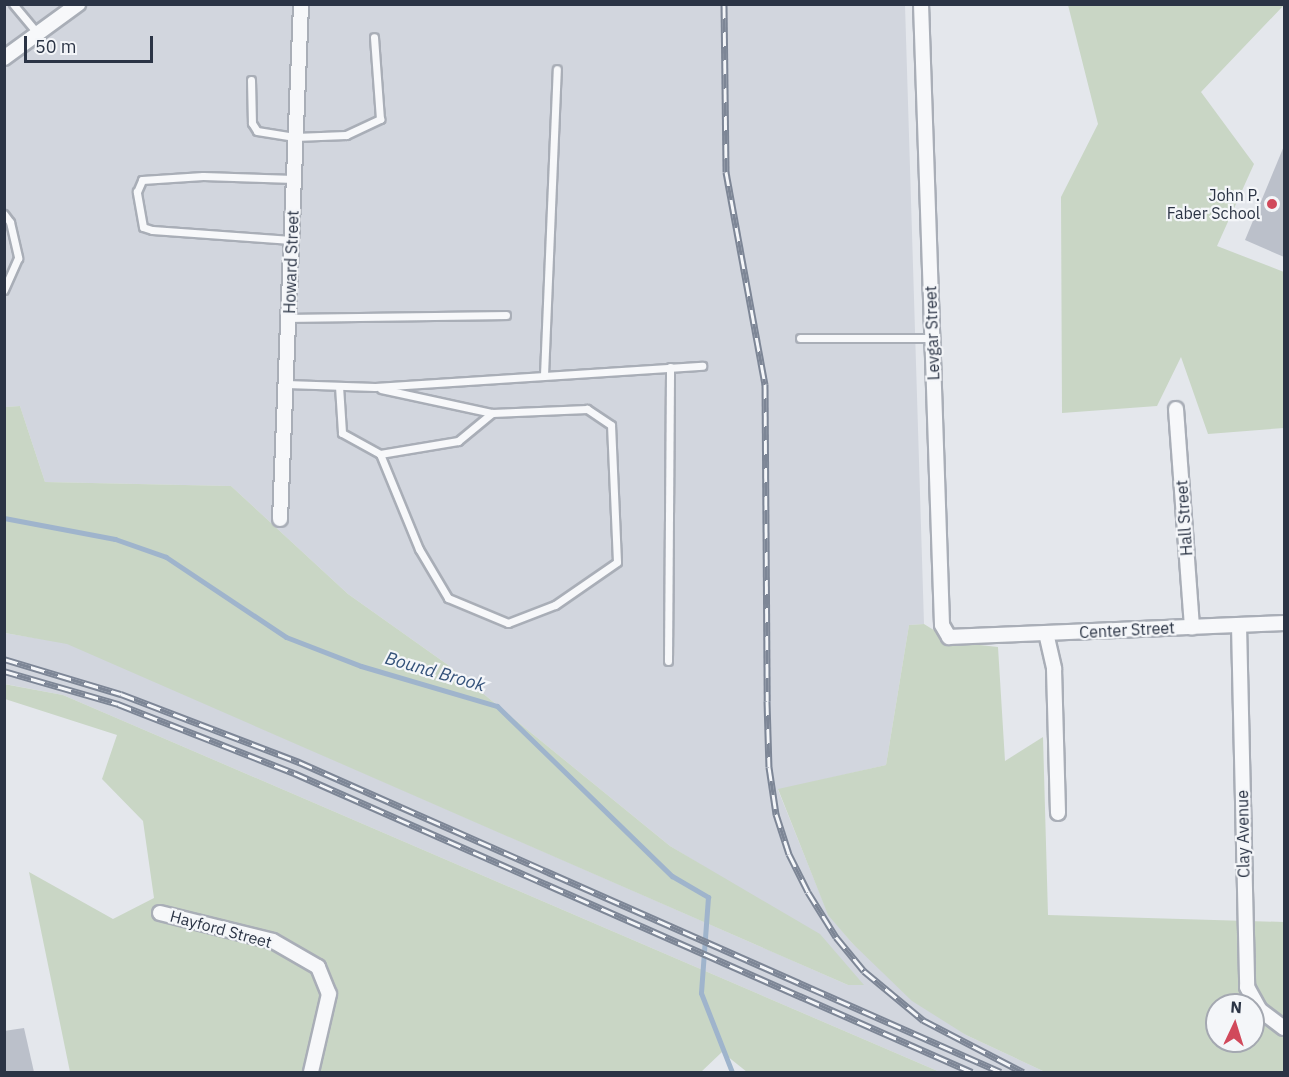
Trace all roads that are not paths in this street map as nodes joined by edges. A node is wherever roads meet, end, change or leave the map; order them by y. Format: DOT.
graph roads {
  1 [pos="13,4"];
  2 [pos="78,4"];
  3 [pos="301,4"];
  4 [pos="921,4"];
  5 [pos="38,33"];
  6 [pos="374,37"];
  7 [pos="4,58"];
  8 [pos="557,69"];
  9 [pos="251,80"];
  10 [pos="296,137"];
  11 [pos="294,179"];
  12 [pos="4,213"];
  13 [pos="291,240"];
  14 [pos="4,290"];
  15 [pos="506,315"];
  16 [pos="288,318"];
  17 [pos="800,338"];
  18 [pos="932,338"];
  19 [pos="702,366"];
  20 [pos="670,367"];
  21 [pos="544,375"];
  22 [pos="286,384"];
  23 [pos="339,386"];
  24 [pos="375,387"];
  25 [pos="1176,409"];
  26 [pos="492,413"];
  27 [pos="380,454"];
  28 [pos="280,519"];
  29 [pos="1284,623"];
  30 [pos="1239,625"];
  31 [pos="1192,627"];
  32 [pos="1046,633"];
  33 [pos="970,637"];
  34 [pos="668,662"];
  35 [pos="1058,813"];
  36 [pos="160,913"];
  37 [pos="1284,1028"];
  38 [pos="311,1072"];
  1 -- 5 [label="lane"];
  2 -- 5 [label="street"];
  3 -- 10 [label="street, Howard Street"];
  4 -- 18 [label="street, Levgar Street"];
  5 -- 7 [label="street"];
  6 -- 10 [label="lane"];
  8 -- 21 [label="lane"];
  9 -- 10 [label="lane"];
  10 -- 11 [label="street, Howard Street"];
  11 -- 13 [label="street, Howard Street"];
  11 -- 13 [label="lane"];
  12 -- 14 [label="lane"];
  13 -- 16 [label="street, Howard Street"];
  15 -- 16 [label="lane"];
  16 -- 22 [label="street, Howard Street"];
  17 -- 18 [label="lane"];
  18 -- 33 [label="street, Levgar Street"];
  19 -- 20 [label="lane"];
  20 -- 21 [label="lane"];
  20 -- 34 [label="lane"];
  21 -- 24 [label="lane"];
  22 -- 23 [label="lane"];
  22 -- 28 [label="street, Howard Street"];
  23 -- 24 [label="lane"];
  23 -- 27 [label="lane"];
  24 -- 26 [label="lane"];
  25 -- 31 [label="street, Hall Street"];
  26 -- 27 [label="lane"];
  26 -- 27 [label="lane"];
  29 -- 30 [label="street, Center Street"];
  30 -- 31 [label="street, Center Street"];
  30 -- 37 [label="street, Clay Avenue"];
  31 -- 32 [label="street, Center Street"];
  32 -- 33 [label="street, Center Street"];
  32 -- 35 [label="street"];
  36 -- 38 [label="street, Hayford Street"];
}
